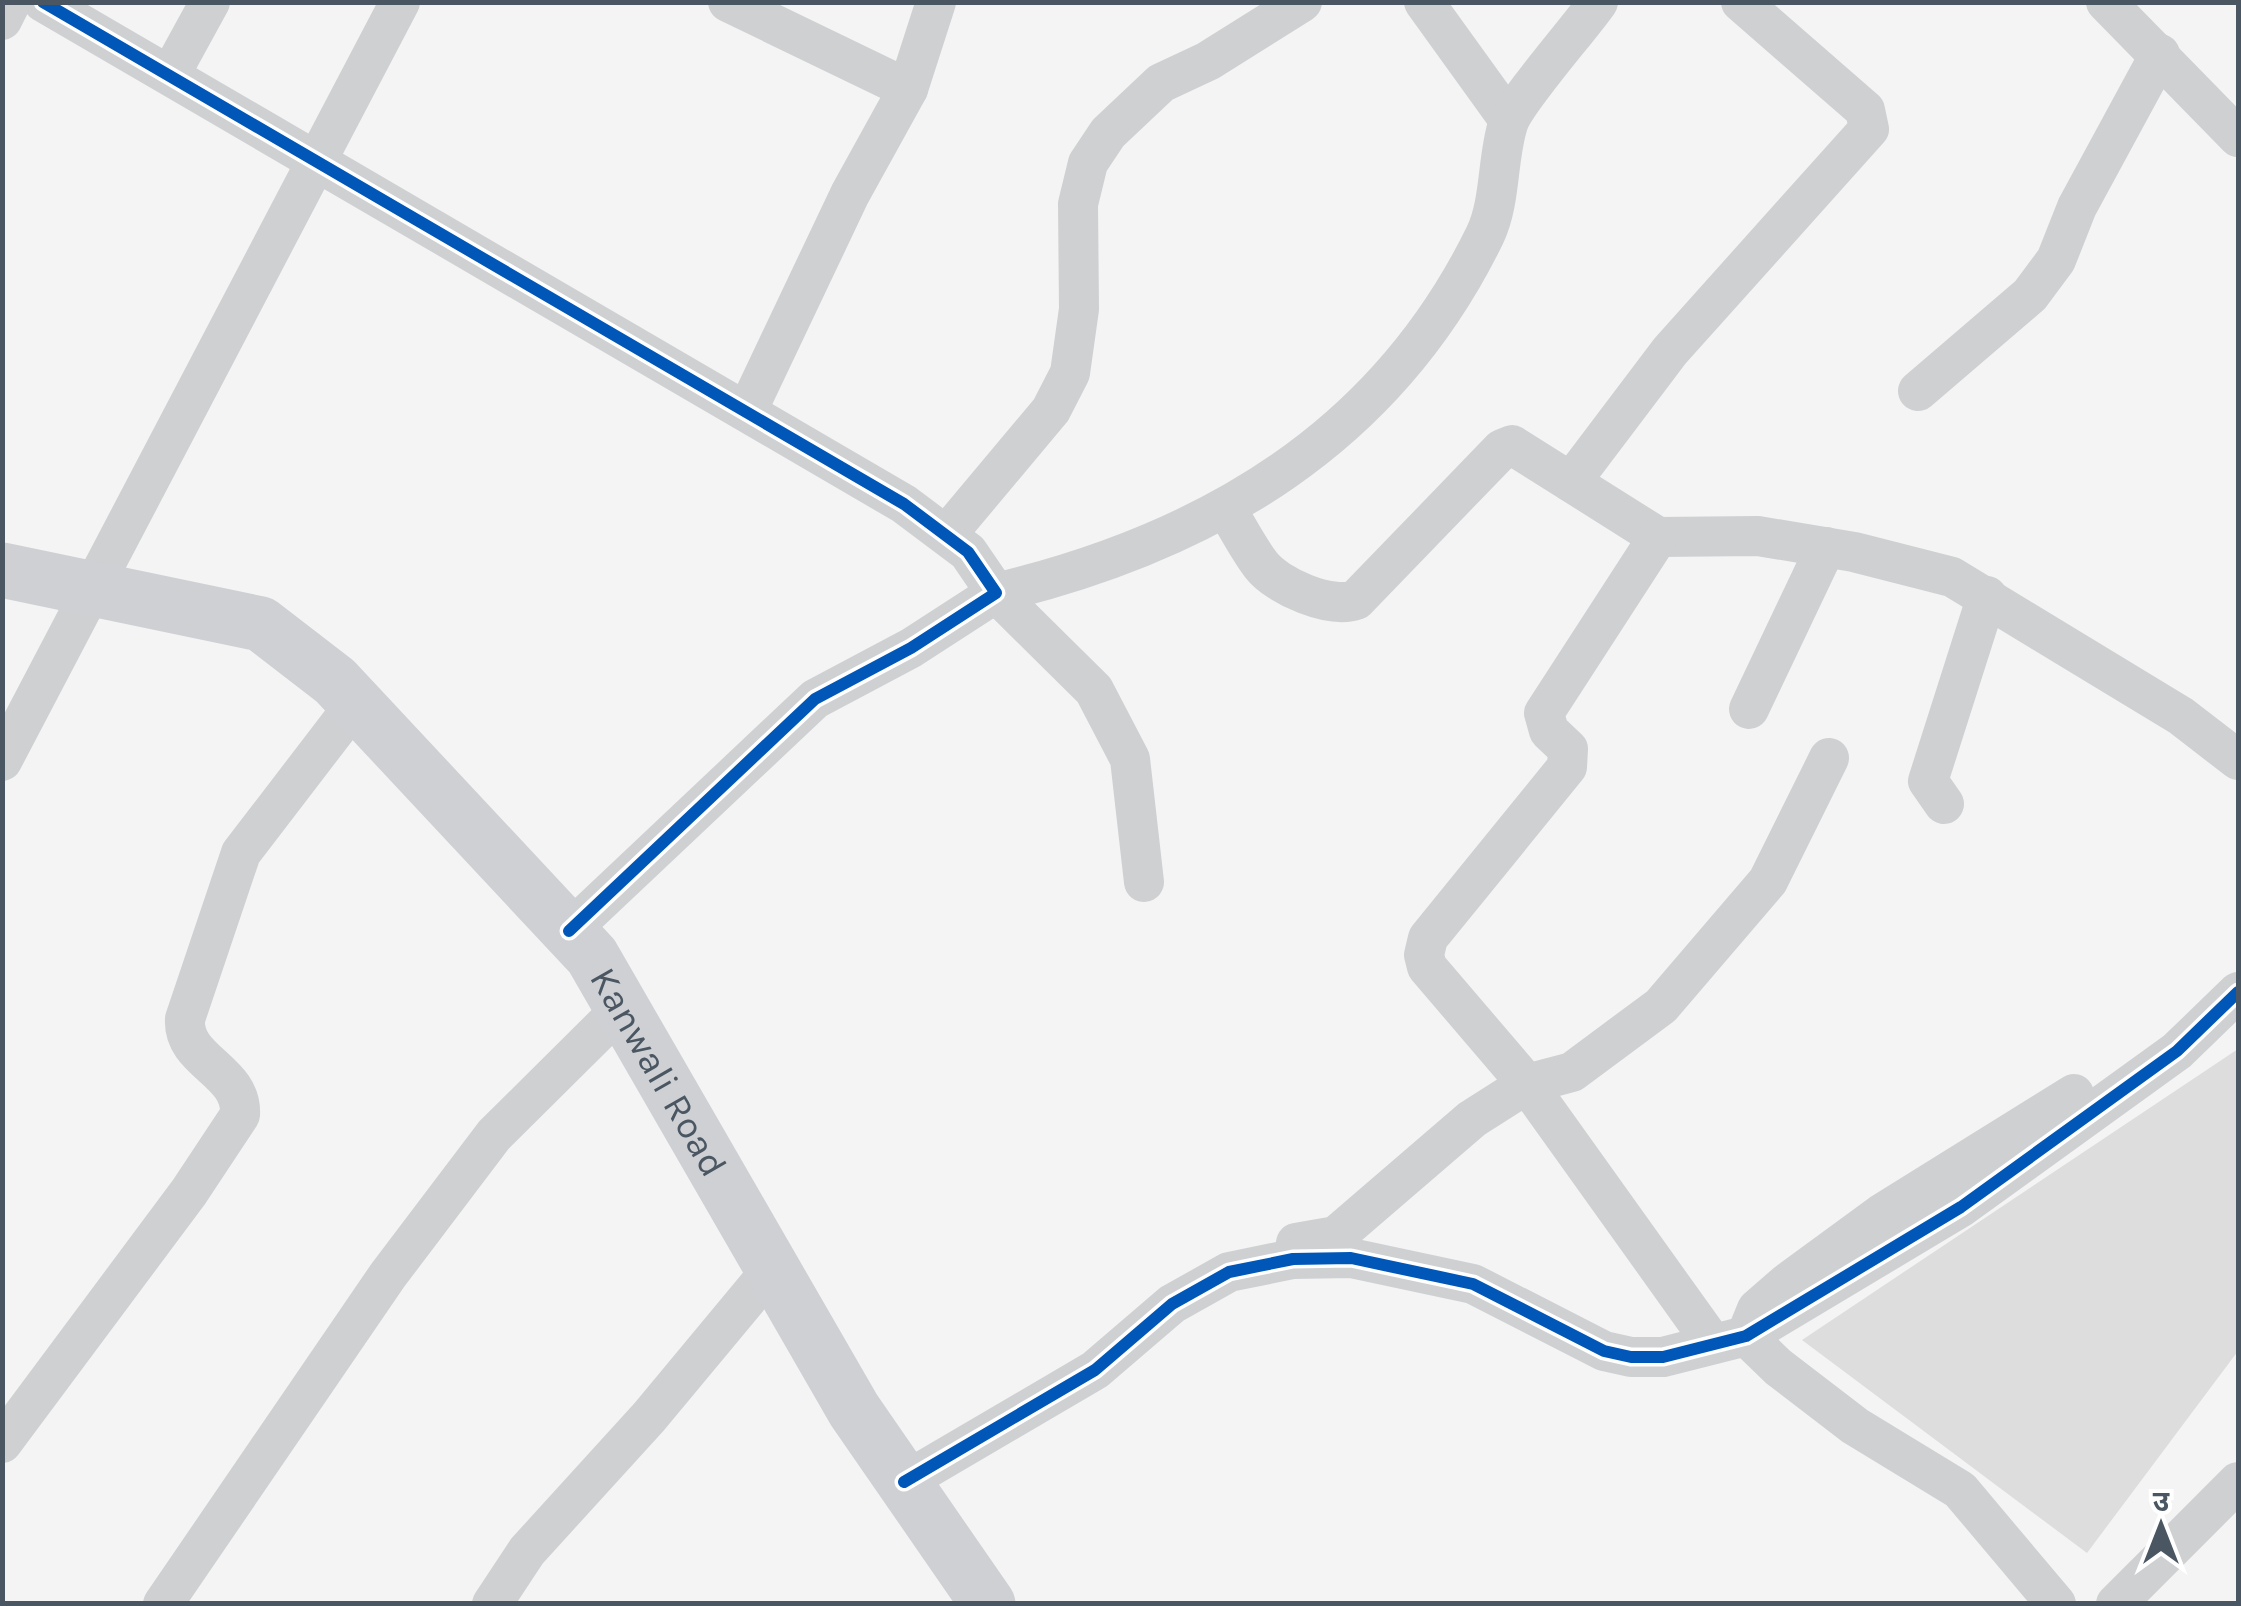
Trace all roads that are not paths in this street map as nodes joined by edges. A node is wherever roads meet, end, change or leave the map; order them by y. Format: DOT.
graph roads {
  1 [pos="12,2"];
  2 [pos="43,2"];
  3 [pos="210,2"];
  4 [pos="400,2"];
  5 [pos="728,2"];
  6 [pos="936,2"];
  7 [pos="1302,2"];
  8 [pos="1424,2"];
  9 [pos="1598,2"];
  10 [pos="1740,2"];
  11 [pos="2106,2"];
  12 [pos="2,20"];
  13 [pos="2160,54"];
  14 [pos="170,75"];
  15 [pos="908,90"];
  16 [pos="1508,120"];
  17 [pos="2238,138"];
  18 [pos="314,163"];
  19 [pos="1918,391"];
  20 [pos="747,410"];
  21 [pos="1571,482"];
  22 [pos="1227,510"];
  23 [pos="948,534"];
  24 [pos="1658,537"];
  25 [pos="1826,547"];
  26 [pos="2,570"];
  27 [pos="91,588"];
  28 [pos="996,594"];
  29 [pos="1988,596"];
  30 [pos="356,702"];
  31 [pos="1749,709"];
  32 [pos="1830,758"];
  33 [pos="2238,760"];
  34 [pos="2,761"];
  35 [pos="1944,804"];
  36 [pos="1144,882"];
  37 [pos="568,931"];
  38 [pos="2238,960"];
  39 [pos="2238,992"];
  40 [pos="622,1008"];
  41 [pos="1527,1084"];
  42 [pos="772,1269"];
  43 [pos="1729,1340"];
  44 [pos="1038,1404"];
  45 [pos="2,1443"];
  46 [pos="904,1482"];
  47 [pos="2238,1482"];
  48 [pos="163,1604"];
  49 [pos="492,1604"];
  50 [pos="988,1604"];
  51 [pos="2056,1604"];
  52 [pos="2116,1604"];
  1 -- 12 [label="street"];
  2 -- 14 [label="street"];
  3 -- 14 [label="street"];
  4 -- 18 [label="street"];
  5 -- 15 [label="street"];
  6 -- 15 [label="street"];
  7 -- 23 [label="street"];
  8 -- 16 [label="street"];
  9 -- 16 [label="street"];
  10 -- 21 [label="street"];
  11 -- 13 [label="street"];
  13 -- 17 [label="street"];
  13 -- 19 [label="street"];
  14 -- 18 [label="street"];
  15 -- 20 [label="street"];
  16 -- 22 [label="street"];
  18 -- 20 [label="street"];
  18 -- 27 [label="street"];
  20 -- 23 [label="street"];
  21 -- 22 [label="street"];
  21 -- 24 [label="street"];
  22 -- 28 [label="street"];
  23 -- 28 [label="street"];
  24 -- 25 [label="street"];
  24 -- 41 [label="street"];
  25 -- 29 [label="street"];
  25 -- 31 [label="street"];
  26 -- 27 [label="street, Kanwali Road"];
  27 -- 30 [label="street, Kanwali Road"];
  27 -- 34 [label="street"];
  28 -- 36 [label="street"];
  28 -- 37 [label="street"];
  29 -- 33 [label="street"];
  29 -- 35 [label="street"];
  30 -- 37 [label="street, Kanwali Road"];
  30 -- 45 [label="street"];
  32 -- 41 [label="street"];
  37 -- 40 [label="street, Kanwali Road"];
  38 -- 43 [label="street"];
  39 -- 43 [label="street"];
  40 -- 42 [label="street, Kanwali Road"];
  40 -- 48 [label="street"];
  41 -- 43 [label="street"];
  41 -- 44 [label="street"];
  42 -- 46 [label="street, Kanwali Road"];
  42 -- 49 [label="street"];
  43 -- 44 [label="street"];
  43 -- 51 [label="street"];
  44 -- 46 [label="street"];
  46 -- 50 [label="street, Kanwali Road"];
  47 -- 52 [label="street"];
}
